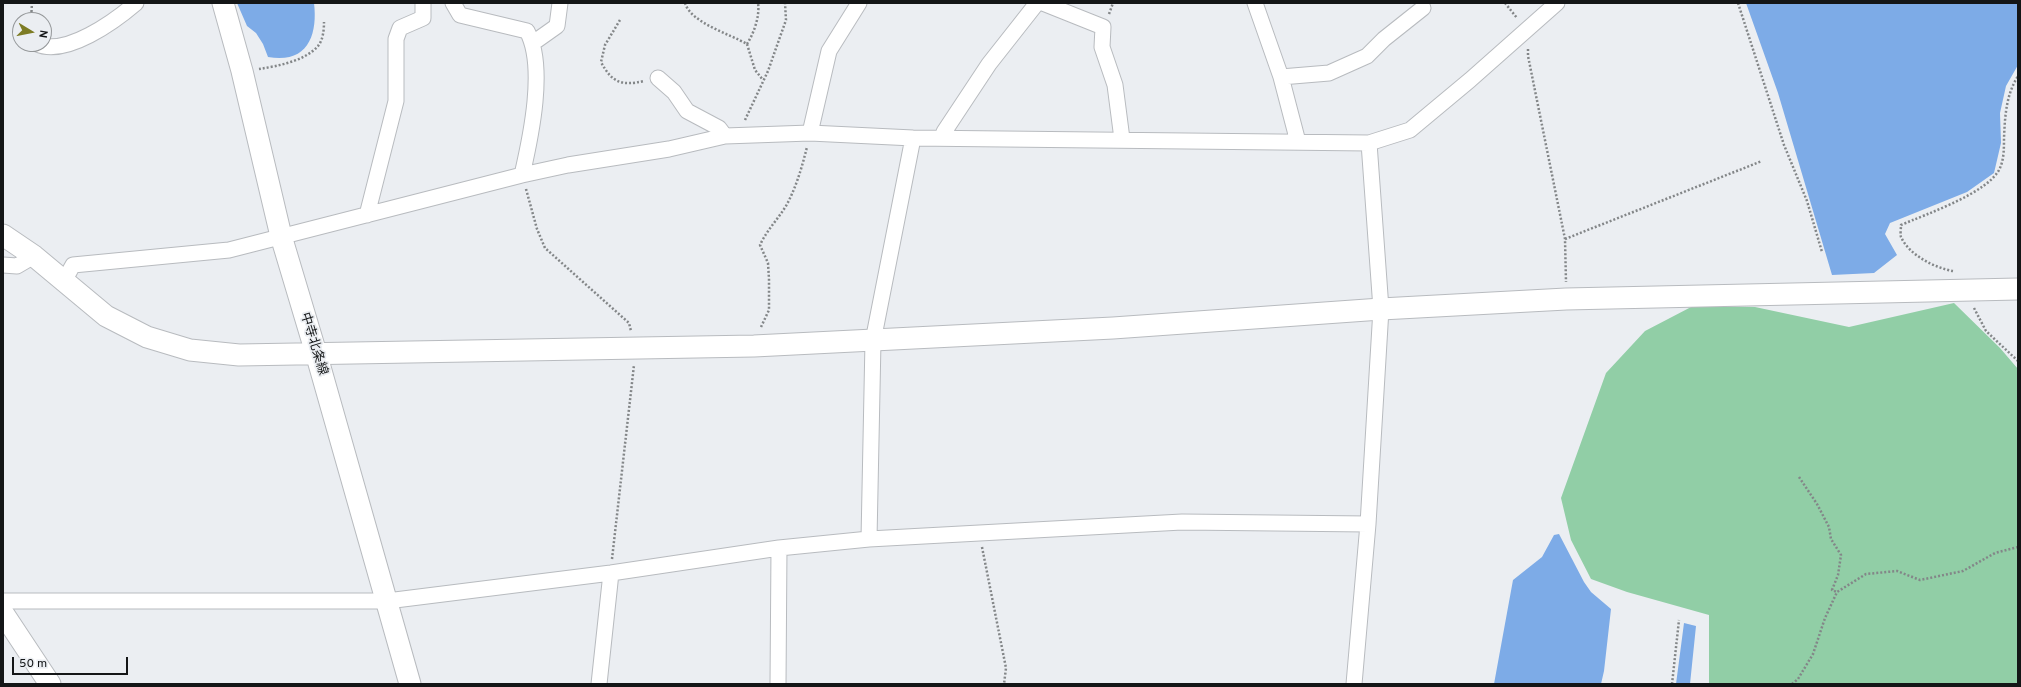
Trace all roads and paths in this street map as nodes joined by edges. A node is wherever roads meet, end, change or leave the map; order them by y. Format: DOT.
graph roads {
  1 [pos="136,3"];
  2 [pos="224,3"];
  3 [pos="422,3"];
  4 [pos="453,3"];
  5 [pos="560,3"];
  6 [pos="685,3"];
  7 [pos="758,3"];
  8 [pos="785,3"];
  9 [pos="859,3"];
  10 [pos="1037,3"];
  11 [pos="1043,3"];
  12 [pos="1255,3"];
  13 [pos="1505,3"];
  14 [pos="1557,3"];
  15 [pos="1738,3"];
  16 [pos="1423,8"];
  17 [pos="620,20"];
  18 [pos="324,22"];
  19 [pos="1530,28"];
  20 [pos="533,43"];
  21 [pos="747,44"];
  22 [pos="52,45"];
  23 [pos="242,71"];
  24 [pos="2018,76"];
  25 [pos="1281,77"];
  26 [pos="658,78"];
  27 [pos="763,80"];
  28 [pos="810,133"];
  29 [pos="726,136"];
  30 [pos="743,137"];
  31 [pos="913,138"];
  32 [pos="945,138"];
  33 [pos="1122,139"];
  34 [pos="1298,142"];
  35 [pos="1369,143"];
  36 [pos="1762,161"];
  37 [pos="522,175"];
  38 [pos="367,215"];
  39 [pos="3,235"];
  40 [pos="281,236"];
  41 [pos="1565,239"];
  42 [pos="1822,252"];
  43 [pos="34,256"];
  44 [pos="3,265"];
  45 [pos="64,281"];
  46 [pos="2018,289"];
  47 [pos="1964,291"];
  48 [pos="1566,299"];
  49 [pos="1381,309"];
  50 [pos="873,341"];
  51 [pos="754,346"];
  52 [pos="635,348"];
  53 [pos="316,353"];
  54 [pos="2018,361"];
  55 [pos="1799,477"];
  56 [pos="1368,524"];
  57 [pos="979,533"];
  58 [pos="869,539"];
  59 [pos="2018,547"];
  60 [pos="779,548"];
  61 [pos="611,573"];
  62 [pos="1837,592"];
  63 [pos="3,601"];
  64 [pos="387,601"];
  65 [pos="3,613"];
  66 [pos="1679,620"];
  67 [pos="50,684"];
  68 [pos="410,684"];
  69 [pos="599,684"];
  70 [pos="778,684"];
  71 [pos="1004,684"];
  72 [pos="1354,684"];
  73 [pos="1672,684"];
  74 [pos="1792,684"];
  1 -- 22 [label="street"];
  2 -- 23 [label="street, 中寺北条線"];
  3 -- 38 [label="street"];
  4 -- 20 [label="street"];
  5 -- 20 [label="street"];
  6 -- 21 [label="path"];
  7 -- 21 [label="path"];
  8 -- 27 [label="path"];
  9 -- 28 [label="street"];
  10 -- 32 [label="street"];
  11 -- 33 [label="street"];
  12 -- 25 [label="street"];
  13 -- 19 [label="path"];
  14 -- 19 [label="street"];
  15 -- 42 [label="path"];
  16 -- 25 [label="street"];
  17 -- 26 [label="path"];
  18 -- 23 [label="path"];
  19 -- 35 [label="street"];
  19 -- 41 [label="path"];
  20 -- 37 [label="street"];
  21 -- 27 [label="path"];
  23 -- 40 [label="street, 中寺北条線"];
  24 -- 47 [label="path"];
  25 -- 34 [label="street"];
  26 -- 29 [label="street"];
  27 -- 30 [label="path"];
  28 -- 30 [label="street"];
  28 -- 31 [label="street"];
  28 -- 51 [label="path"];
  29 -- 30 [label="street"];
  29 -- 37 [label="street"];
  31 -- 32 [label="street"];
  31 -- 50 [label="street"];
  32 -- 33 [label="street"];
  33 -- 34 [label="street"];
  34 -- 35 [label="street"];
  35 -- 49 [label="street"];
  36 -- 41 [label="path"];
  37 -- 38 [label="street"];
  37 -- 52 [label="path"];
  38 -- 40 [label="street"];
  39 -- 43 [label="street"];
  40 -- 45 [label="street"];
  40 -- 53 [label="street, 中寺北条線"];
  41 -- 48 [label="path"];
  43 -- 44 [label="street"];
  43 -- 45 [label="street"];
  45 -- 53 [label="street"];
  46 -- 47 [label="street"];
  47 -- 48 [label="street"];
  47 -- 54 [label="path"];
  48 -- 49 [label="street"];
  49 -- 50 [label="street"];
  49 -- 56 [label="street"];
  50 -- 51 [label="street"];
  50 -- 58 [label="street"];
  51 -- 52 [label="street"];
  52 -- 53 [label="street"];
  52 -- 61 [label="path"];
  53 -- 64 [label="street, 中寺北条線"];
  55 -- 62 [label="path"];
  56 -- 57 [label="street"];
  56 -- 72 [label="street"];
  57 -- 58 [label="street"];
  57 -- 71 [label="path"];
  58 -- 60 [label="street"];
  59 -- 62 [label="path"];
  60 -- 61 [label="street"];
  60 -- 70 [label="street"];
  61 -- 64 [label="street"];
  61 -- 69 [label="street"];
  62 -- 74 [label="path"];
  63 -- 64 [label="street"];
  64 -- 68 [label="street, 中寺北条線"];
  65 -- 67 [label="street"];
  66 -- 73 [label="path"];
}
